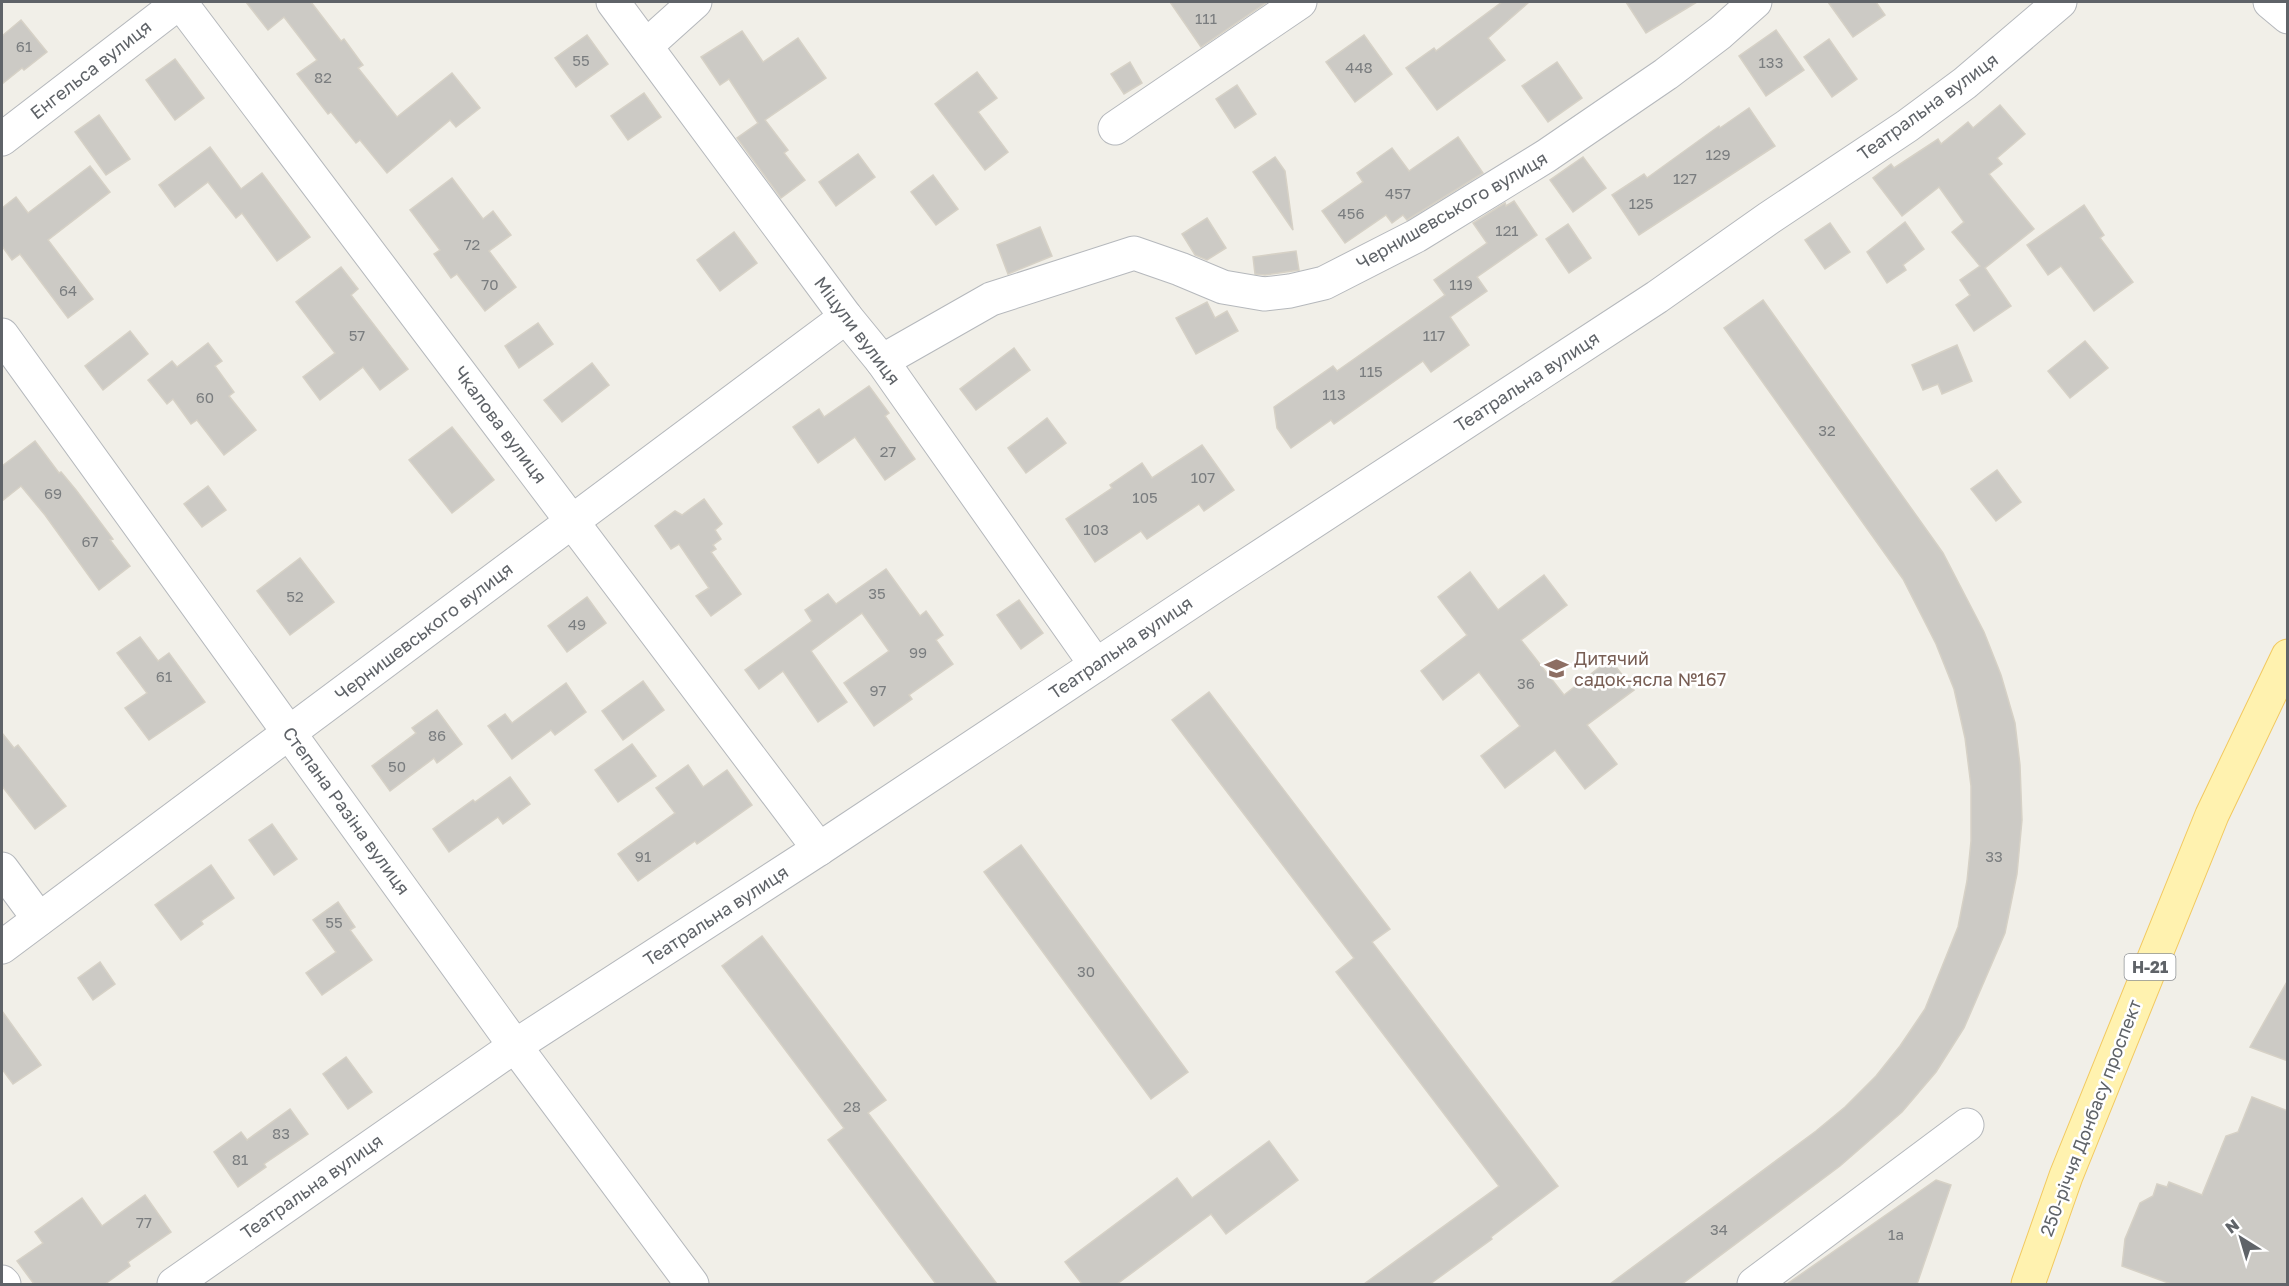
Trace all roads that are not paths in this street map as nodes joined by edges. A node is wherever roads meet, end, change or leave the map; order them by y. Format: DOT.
graph roads {
  1 [pos="180,2"];
  2 [pos="613,2"];
  3 [pos="695,2"];
  4 [pos="1300,2"];
  5 [pos="1755,2"];
  6 [pos="2061,2"];
  7 [pos="2270,2"];
  8 [pos="2288,17"];
  9 [pos="646,46"];
  10 [pos="1115,128"];
  11 [pos="2,139"];
  12 [pos="846,317"];
  13 [pos="2,335"];
  14 [pos="882,361"];
  15 [pos="572,520"];
  16 [pos="2288,656"];
  17 [pos="1096,665"];
  18 [pos="290,733"];
  19 [pos="819,849"];
  20 [pos="2,868"];
  21 [pos="39,919"];
  22 [pos="2,947"];
  23 [pos="514,1046"];
  24 [pos="1968,1125"];
  25 [pos="174,1284"];
  26 [pos="692,1284"];
  27 [pos="1754,1284"];
  28 [pos="2028,1284"];
  1 -- 11 [label="street, Енгельса вулиця"];
  1 -- 15 [label="street, Чкалова вулиця"];
  2 -- 9 [label="street, Міцули вулиця"];
  3 -- 9 [label="street"];
  4 -- 10 [label="street"];
  5 -- 14 [label="street, Чернишевського вулиця"];
  6 -- 17 [label="street, Театральна вулиця"];
  7 -- 8 [label="street"];
  9 -- 12 [label="street, Міцули вулиця"];
  12 -- 14 [label="street, Міцули вулиця"];
  12 -- 15 [label="street, Чернишевського вулиця"];
  13 -- 18 [label="street, Степана Разіна вулиця"];
  14 -- 17 [label="street, Міцули вулиця"];
  15 -- 18 [label="street, Чернишевського вулиця"];
  15 -- 19 [label="street, Чкалова вулиця"];
  16 -- 28 [label="main road, 250-річчя Донбасу проспект / Н-21"];
  17 -- 19 [label="street, Театральна вулиця"];
  18 -- 21 [label="street, Чернишевського вулиця"];
  18 -- 23 [label="street, Степана Разіна вулиця"];
  19 -- 23 [label="street, Театральна вулиця"];
  20 -- 21 [label="street"];
  21 -- 22 [label="street, Чернишевського вулиця"];
  23 -- 25 [label="street, Театральна вулиця"];
  23 -- 26 [label="street, Степана Разіна вулиця"];
  24 -- 27 [label="street"];
}
